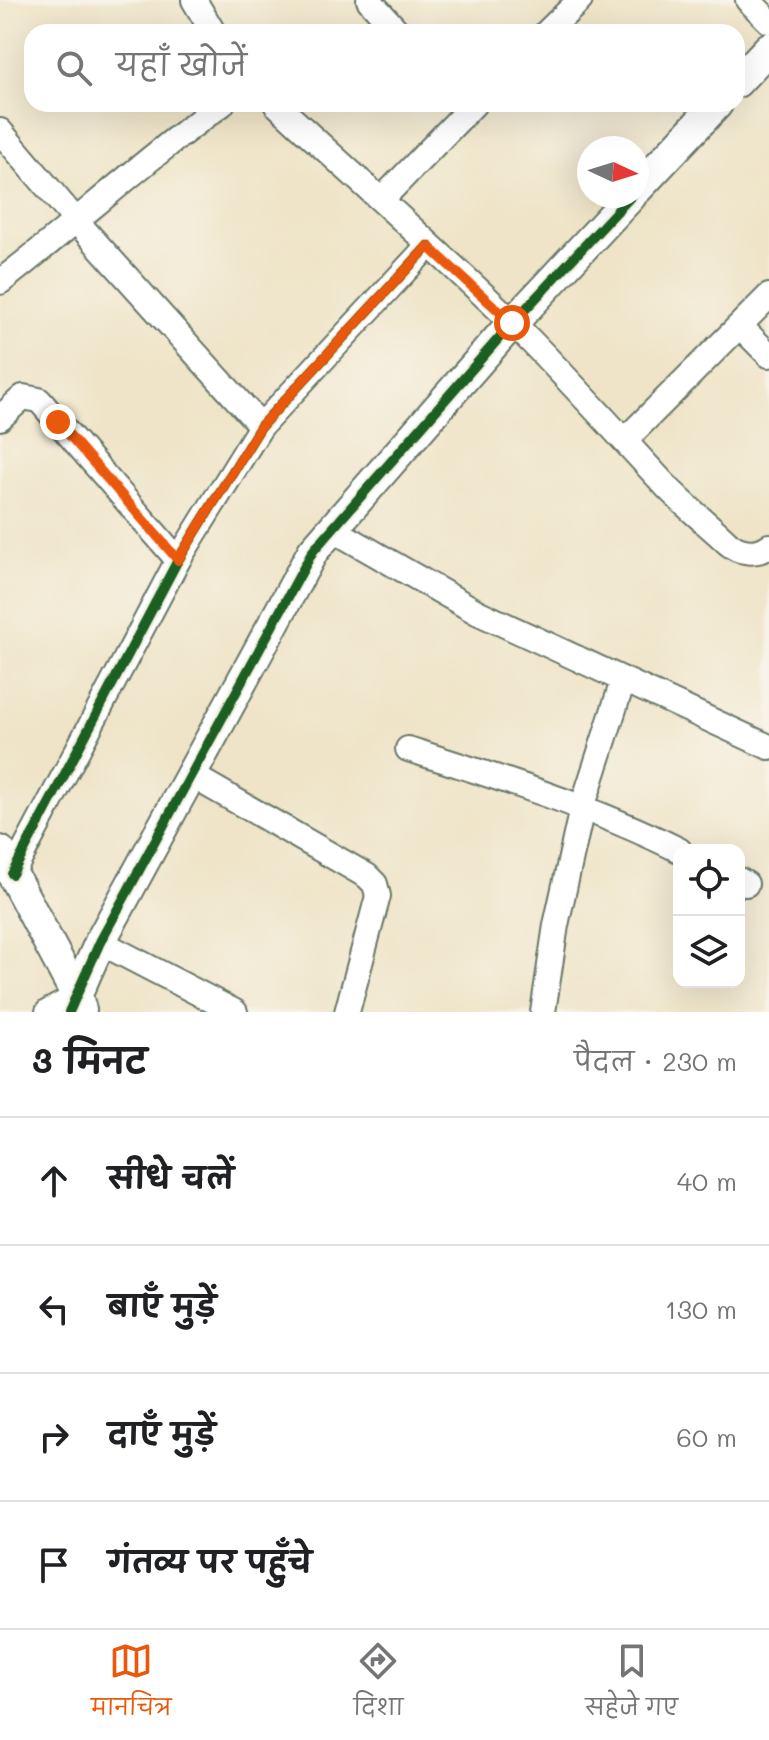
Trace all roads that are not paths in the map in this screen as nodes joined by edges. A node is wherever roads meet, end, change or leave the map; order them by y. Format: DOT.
graph roads {
  1 [pos="194,0"];
  2 [pos="369,0"];
  3 [pos="580,0"];
  4 [pos="748,0"];
  5 [pos="769,21"];
  6 [pos="208,24"];
  7 [pos="391,24"];
  8 [pos="555,24"];
  9 [pos="769,48"];
  10 [pos="745,74"];
  11 [pos="211,112"];
  12 [pos="285,112"];
  13 [pos="463,112"];
  14 [pos="709,112"];
  15 [pos="0,131"];
  16 [pos="649,176"];
  17 [pos="382,199"];
  18 [pos="620,208"];
  19 [pos="77,222"];
  20 [pos="428,246"];
  21 [pos="0,282"];
  22 [pos="769,296"];
  23 [pos="512,323"];
  24 [pos="740,326"];
  25 [pos="769,355"];
  26 [pos="0,418"];
  27 [pos="261,426"];
  28 [pos="625,440"];
  29 [pos="332,529"];
  30 [pos="769,546"];
  31 [pos="178,560"];
  32 [pos="623,681"];
  33 [pos="769,747"];
  34 [pos="408,749"];
  35 [pos="191,775"];
  36 [pos="582,808"];
  37 [pos="673,847"];
  38 [pos="6,862"];
  39 [pos="100,942"];
  40 [pos="76,1007"];
  41 [pos="48,1012"];
  42 [pos="235,1012"];
  43 [pos="347,1012"];
  44 [pos="543,1012"];
  1 -- 6 [label="street"];
  2 -- 7 [label="street"];
  3 -- 8 [label="street"];
  4 -- 5 [label="street"];
  9 -- 10 [label="street"];
  11 -- 19 [label="street"];
  12 -- 17 [label="street"];
  13 -- 17 [label="street"];
  14 -- 16 [label="street"];
  15 -- 19 [label="street"];
  17 -- 20 [label="street"];
  18 -- 23 [label="street"];
  19 -- 21 [label="street"];
  19 -- 27 [label="street"];
  20 -- 23 [label="street"];
  20 -- 27 [label="street"];
  22 -- 24 [label="street"];
  23 -- 28 [label="street"];
  23 -- 29 [label="street"];
  24 -- 25 [label="street"];
  24 -- 28 [label="street"];
  26 -- 31 [label="street"];
  27 -- 31 [label="street"];
  28 -- 30 [label="street"];
  29 -- 32 [label="street"];
  29 -- 35 [label="street"];
  31 -- 38 [label="street"];
  32 -- 33 [label="street"];
  32 -- 36 [label="street"];
  34 -- 36 [label="street"];
  35 -- 39 [label="street"];
  35 -- 43 [label="street"];
  36 -- 37 [label="street"];
  36 -- 44 [label="street"];
  38 -- 40 [label="street"];
  39 -- 40 [label="street"];
  39 -- 42 [label="street"];
  40 -- 41 [label="street"];
}
